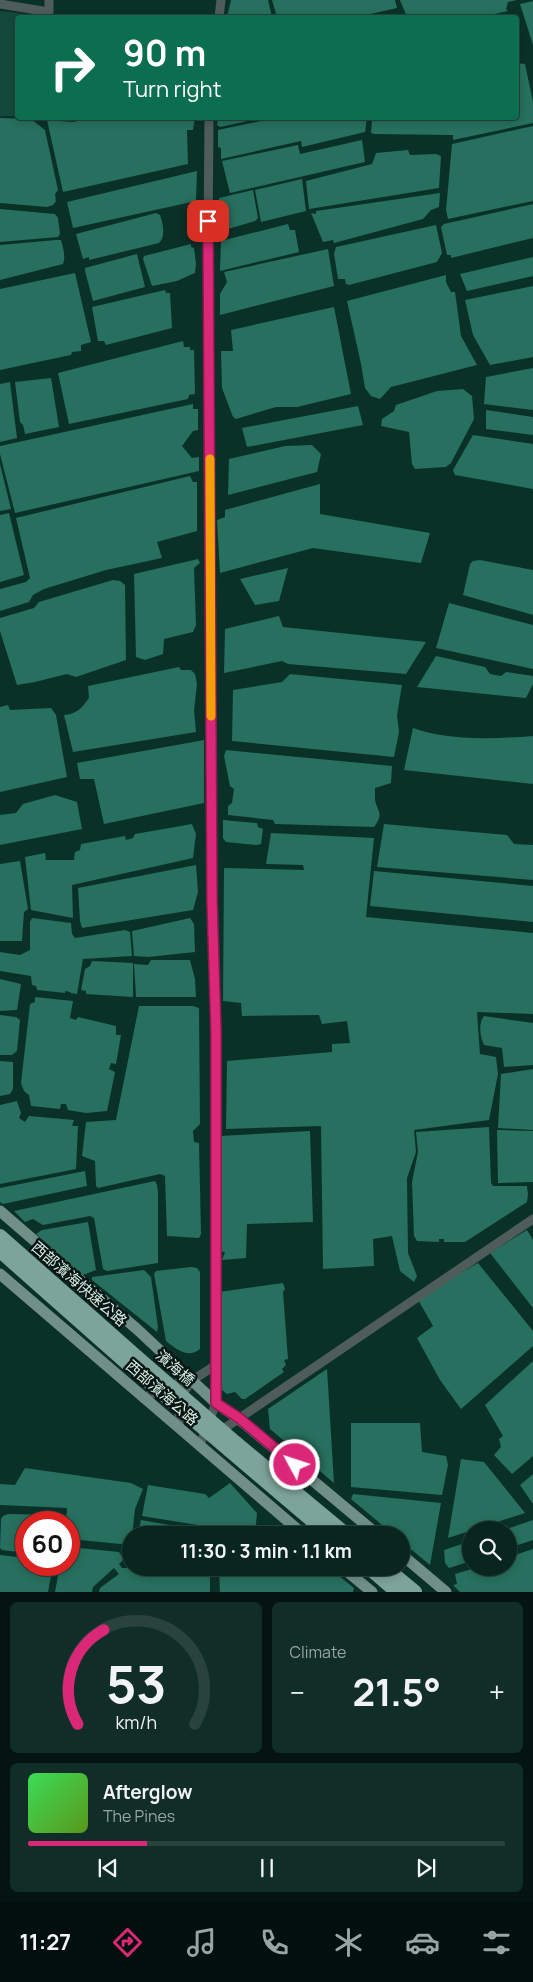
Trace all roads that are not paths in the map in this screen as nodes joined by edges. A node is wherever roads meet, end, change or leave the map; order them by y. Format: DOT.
graph roads {
  1 [pos="50,0"];
  2 [pos="221,0"];
  3 [pos="0,4"];
  4 [pos="219,15"];
  5 [pos="209,120"];
  6 [pos="0,1211"];
  7 [pos="533,1219"];
  8 [pos="0,1236"];
  9 [pos="0,1251"];
  10 [pos="0,1274"];
  11 [pos="134,1361"];
  12 [pos="216,1365"];
  13 [pos="191,1381"];
  14 [pos="143,1398"];
  15 [pos="216,1403"];
  16 [pos="239,1418"];
  17 [pos="178,1427"];
  18 [pos="200,1445"];
  19 [pos="233,1446"];
  20 [pos="294,1526"];
  21 [pos="320,1526"];
  22 [pos="335,1526"];
  23 [pos="367,1526"];
  24 [pos="410,1562"];
  25 [pos="353,1576"];
  26 [pos="378,1576"];
  27 [pos="396,1576"];
  28 [pos="372,1592"];
  29 [pos="397,1592"];
  30 [pos="415,1592"];
  31 [pos="446,1592"];
  1 -- 3 [label="street"];
  2 -- 4 [label="street"];
  5 -- 12 [label="street"];
  6 -- 13 [label="main road, 西部濱海公路"];
  7 -- 16 [label="street"];
  8 -- 11 [label="highway, 西部濱海快速公路"];
  9 -- 11 [label="highway, 西部濱海快速公路"];
  10 -- 14 [label="main road, 西部濱海公路"];
  11 -- 19 [label="highway, 濱海橋, bridge"];
  12 -- 13 [label="street"];
  12 -- 15 [label="street"];
  13 -- 14 [label="street"];
  13 -- 15 [label="main road, 西部濱海公路"];
  13 -- 17 [label="street"];
  14 -- 17 [label="main road, 西部濱海公路"];
  15 -- 16 [label="main road, 西部濱海公路"];
  15 -- 18 [label="street"];
  16 -- 18 [label="street"];
  16 -- 23 [label="main road, 西部濱海公路"];
  17 -- 18 [label="main road, 西部濱海公路"];
  18 -- 20 [label="main road, 西部濱海公路"];
  19 -- 21 [label="highway"];
  19 -- 22 [label="highway"];
  24 -- 31 [label="main road"];
  25 -- 28 [label="main road"];
  26 -- 29 [label="highway"];
  27 -- 30 [label="highway"];
}
